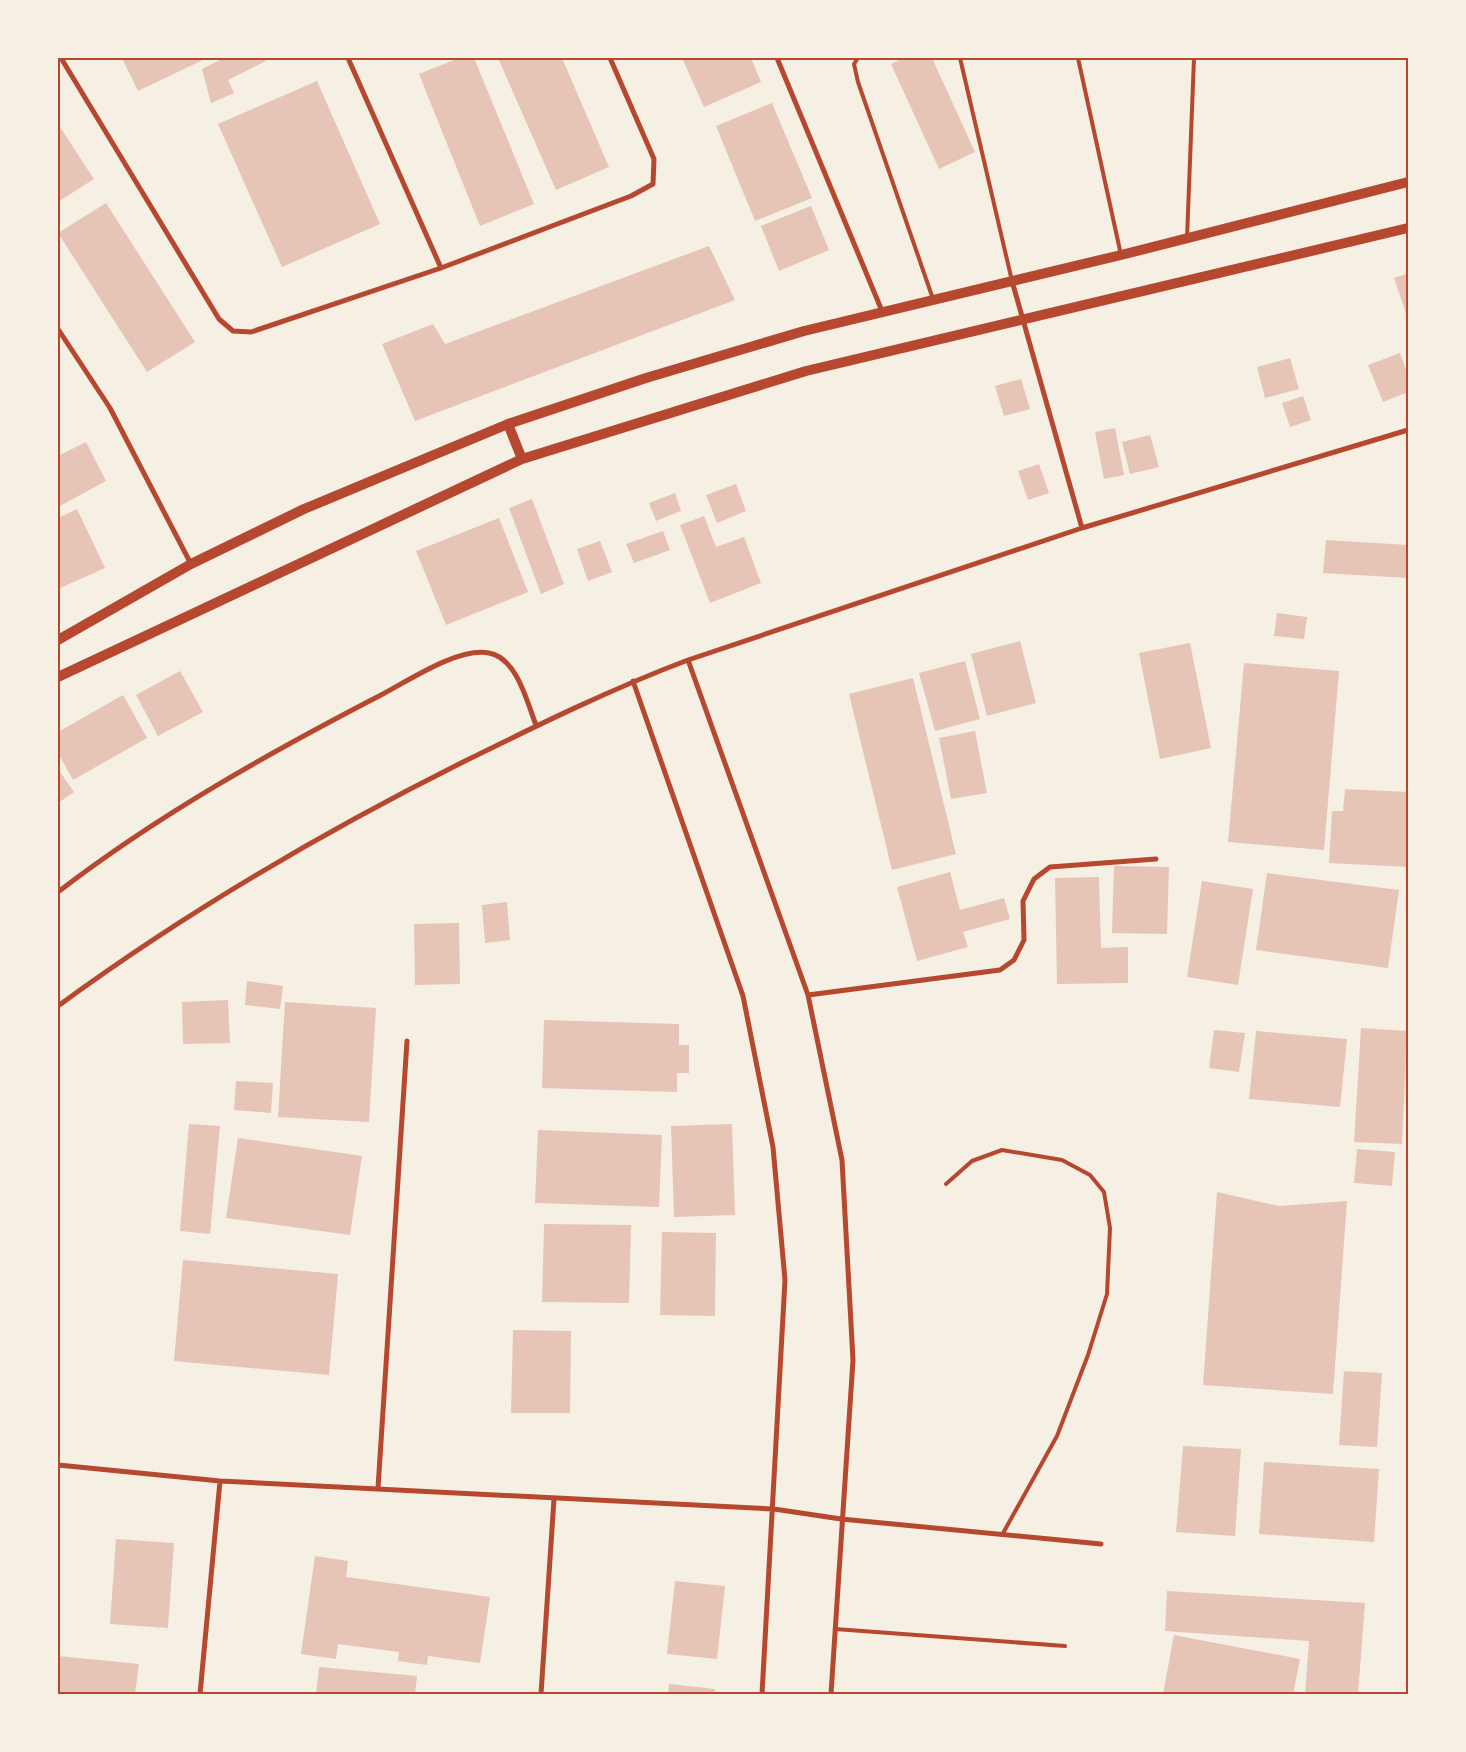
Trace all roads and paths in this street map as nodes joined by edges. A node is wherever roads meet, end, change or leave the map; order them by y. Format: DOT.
graph roads {
  1 [pos="61,58"];
  2 [pos="348,58"];
  3 [pos="610,58"];
  4 [pos="777,58"];
  5 [pos="858,58"];
  6 [pos="960,58"];
  7 [pos="1078,58"];
  8 [pos="1194,58"];
  9 [pos="1408,182"];
  10 [pos="1408,228"];
  11 [pos="1187,238"];
  12 [pos="1121,255"];
  13 [pos="441,268"];
  14 [pos="1012,281"];
  15 [pos="933,299"];
  16 [pos="882,311"];
  17 [pos="1023,318"];
  18 [pos="58,329"];
  19 [pos="508,424"];
  20 [pos="1408,430"];
  21 [pos="522,459"];
  22 [pos="1082,528"];
  23 [pos="191,564"];
  24 [pos="58,640"];
  25 [pos="688,660"];
  26 [pos="58,677"];
  27 [pos="633,681"];
  28 [pos="536,725"];
  29 [pos="1156,859"];
  30 [pos="58,892"];
  31 [pos="808,995"];
  32 [pos="58,1006"];
  33 [pos="407,1041"];
  34 [pos="946,1184"];
  35 [pos="58,1465"];
  36 [pos="220,1481"];
  37 [pos="378,1488"];
  38 [pos="554,1499"];
  39 [pos="774,1509"];
  40 [pos="841,1519"];
  41 [pos="1002,1535"];
  42 [pos="1101,1544"];
  43 [pos="835,1629"];
  44 [pos="1065,1646"];
  45 [pos="200,1694"];
  46 [pos="541,1694"];
  47 [pos="762,1694"];
  48 [pos="831,1694"];
  1 -- 13 [label="street"];
  2 -- 13 [label="street"];
  3 -- 13 [label="street"];
  4 -- 16 [label="street"];
  5 -- 15 [label="lane"];
  6 -- 14 [label="lane"];
  7 -- 12 [label="lane"];
  8 -- 11 [label="lane"];
  9 -- 11 [label="main road"];
  10 -- 17 [label="main road"];
  11 -- 12 [label="main road"];
  12 -- 14 [label="main road"];
  14 -- 15 [label="main road"];
  14 -- 17 [label="street"];
  15 -- 16 [label="main road"];
  16 -- 19 [label="main road"];
  17 -- 21 [label="main road"];
  17 -- 22 [label="street"];
  18 -- 23 [label="street"];
  19 -- 21 [label="main road"];
  19 -- 23 [label="main road"];
  20 -- 22 [label="street"];
  21 -- 26 [label="main road"];
  22 -- 25 [label="street"];
  23 -- 24 [label="main road"];
  25 -- 27 [label="street"];
  25 -- 31 [label="street"];
  27 -- 28 [label="street"];
  27 -- 39 [label="street"];
  28 -- 30 [label="street"];
  28 -- 32 [label="street"];
  29 -- 31 [label="street"];
  31 -- 40 [label="street"];
  33 -- 37 [label="street"];
  34 -- 41 [label="lane"];
  35 -- 36 [label="street"];
  36 -- 37 [label="street"];
  36 -- 45 [label="street"];
  37 -- 38 [label="street"];
  38 -- 39 [label="street"];
  38 -- 46 [label="street"];
  39 -- 40 [label="street"];
  39 -- 47 [label="street"];
  40 -- 41 [label="street"];
  40 -- 43 [label="street"];
  41 -- 42 [label="street"];
  43 -- 44 [label="lane"];
  43 -- 48 [label="street"];
}
